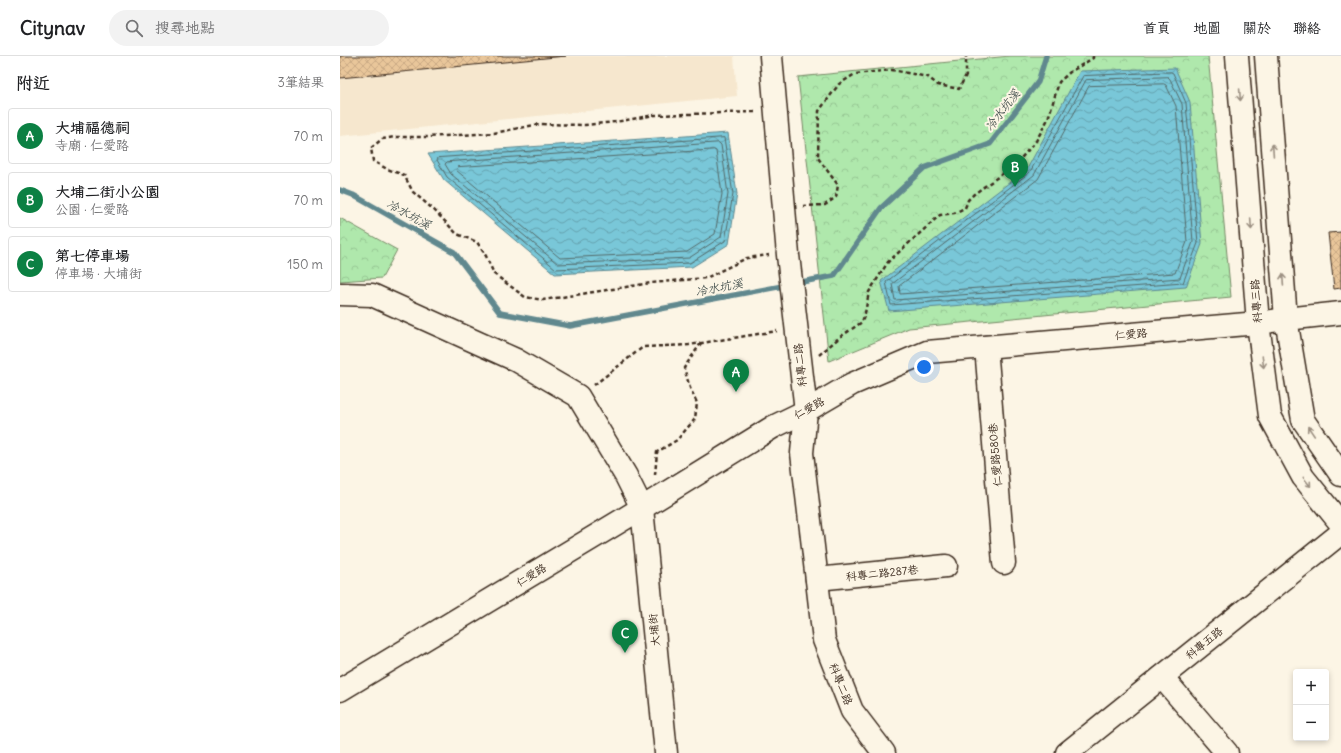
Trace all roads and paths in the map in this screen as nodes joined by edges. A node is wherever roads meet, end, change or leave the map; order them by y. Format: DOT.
graph roads {
  1 [pos="770,56"];
  2 [pos="774,56"];
  3 [pos="966,56"];
  4 [pos="1093,56"];
  5 [pos="1237,56"];
  6 [pos="1266,56"];
  7 [pos="756,112"];
  8 [pos="801,206"];
  9 [pos="780,255"];
  10 [pos="340,294"];
  11 [pos="1341,313"];
  12 [pos="1286,319"];
  13 [pos="1258,324"];
  14 [pos="786,326"];
  15 [pos="701,343"];
  16 [pos="986,347"];
  17 [pos="815,359"];
  18 [pos="591,386"];
  19 [pos="806,411"];
  20 [pos="655,475"];
  21 [pos="1341,475"];
  22 [pos="642,508"];
  23 [pos="1341,524"];
  24 [pos="1341,533"];
  25 [pos="1004,563"];
  26 [pos="946,566"];
  27 [pos="817,579"];
  28 [pos="1162,677"];
  29 [pos="340,690"];
  30 [pos="666,753"];
  31 [pos="884,753"];
  32 [pos="1067,753"];
  33 [pos="1227,753"];
  1 -- 2 [label="street"];
  1 -- 9 [label="street, 科專二路"];
  3 -- 8 [label="path"];
  4 -- 17 [label="path"];
  5 -- 13 [label="street, 科專三路, one-way"];
  12 -- 6 [label="street, one-way"];
  7 -- 9 [label="path"];
  9 -- 14 [label="street, 科專二路"];
  10 -- 22 [label="street"];
  11 -- 12 [label="street, 仁愛路"];
  12 -- 13 [label="street, 仁愛路"];
  21 -- 12 [label="street, one-way"];
  13 -- 16 [label="street, 仁愛路"];
  13 -- 23 [label="street, 科專三路, one-way"];
  14 -- 15 [label="path"];
  14 -- 19 [label="street, 科專二路"];
  15 -- 18 [label="path"];
  15 -- 20 [label="path"];
  16 -- 19 [label="street, 仁愛路"];
  16 -- 25 [label="street, 仁愛路580巷"];
  19 -- 22 [label="street, 仁愛路"];
  19 -- 27 [label="street, 科專二路"];
  22 -- 29 [label="street, 仁愛路"];
  22 -- 30 [label="street, 大埔街"];
  24 -- 28 [label="street, 科專五路"];
  26 -- 27 [label="street, 科專二路287巷"];
  27 -- 31 [label="street, 科專二路"];
  28 -- 32 [label="street, 科專五路"];
  28 -- 33 [label="street"];
}
